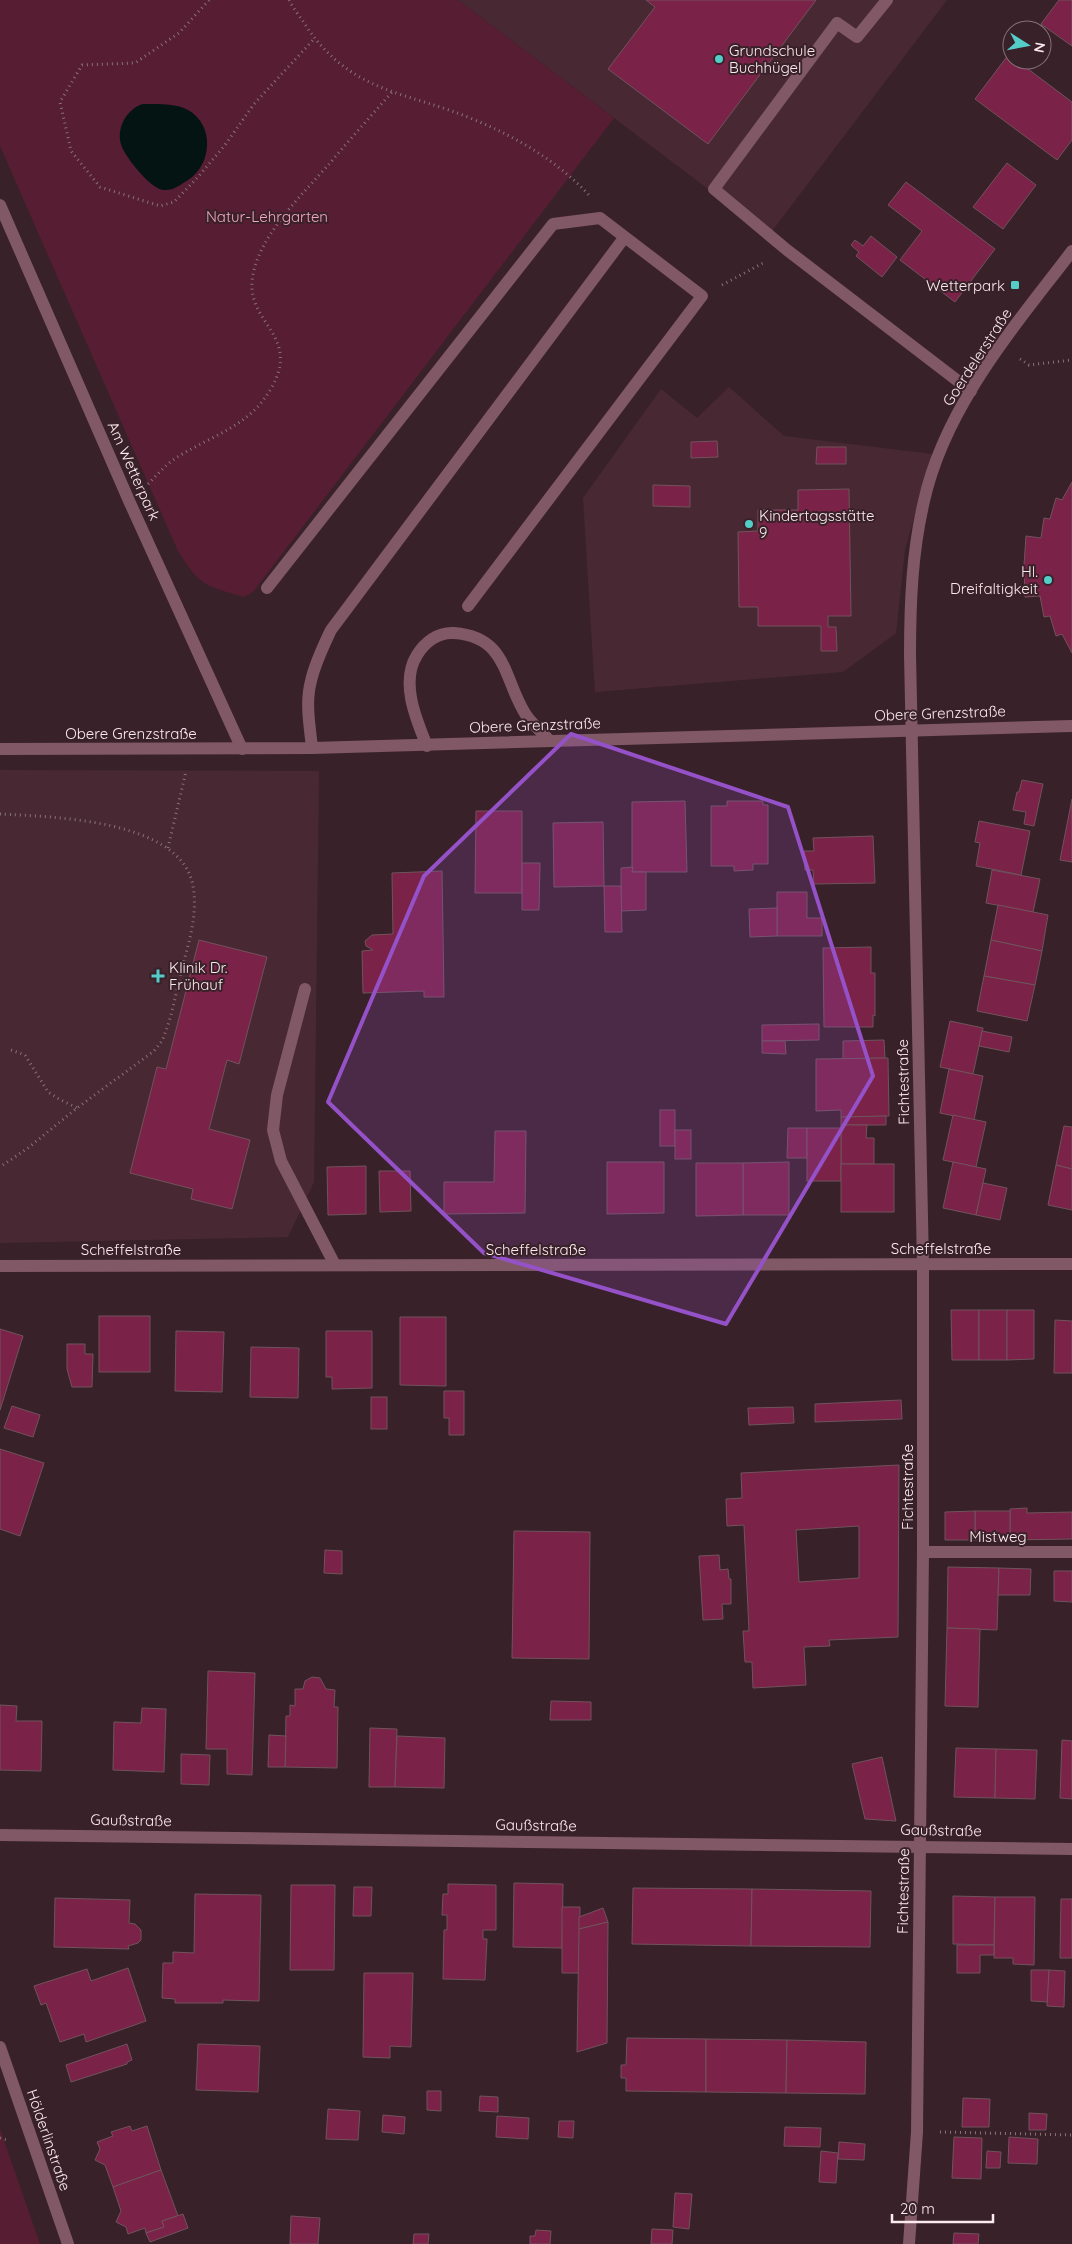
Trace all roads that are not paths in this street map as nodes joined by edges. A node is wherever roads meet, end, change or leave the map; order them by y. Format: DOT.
graph roads {
  1 [pos="887,0"];
  2 [pos="0,205"];
  3 [pos="624,238"];
  4 [pos="1072,251"];
  5 [pos="972,391"];
  6 [pos="267,588"];
  7 [pos="468,606"];
  8 [pos="1072,726"];
  9 [pos="913,729"];
  10 [pos="549,740"];
  11 [pos="428,746"];
  12 [pos="312,748"];
  13 [pos="0,749"];
  14 [pos="242,749"];
  15 [pos="306,989"];
  16 [pos="923,1264"];
  17 [pos="1072,1264"];
  18 [pos="335,1265"];
  19 [pos="0,1266"];
  20 [pos="924,1552"];
  21 [pos="1072,1552"];
  22 [pos="0,1835"];
  23 [pos="920,1846"];
  24 [pos="1072,1849"];
  25 [pos="0,2047"];
  26 [pos="68,2244"];
  27 [pos="909,2244"];
  1 -- 5 [label="street"];
  2 -- 14 [label="street, Am Wetterpark"];
  3 -- 6 [label="street"];
  3 -- 7 [label="street"];
  3 -- 12 [label="street"];
  4 -- 5 [label="street, Goerdelerstraße"];
  5 -- 9 [label="street, Goerdelerstraße"];
  8 -- 9 [label="street, Obere Grenzstraße"];
  9 -- 10 [label="street, Obere Grenzstraße"];
  9 -- 16 [label="street, Fichtestraße"];
  10 -- 11 [label="street, Obere Grenzstraße"];
  10 -- 11 [label="street"];
  11 -- 12 [label="street, Obere Grenzstraße"];
  12 -- 14 [label="street, Obere Grenzstraße"];
  13 -- 14 [label="street, Obere Grenzstraße"];
  15 -- 18 [label="street"];
  16 -- 17 [label="street, Scheffelstraße"];
  16 -- 18 [label="street, Scheffelstraße"];
  16 -- 20 [label="street, Fichtestraße"];
  18 -- 19 [label="street, Scheffelstraße"];
  20 -- 21 [label="street, Mistweg"];
  20 -- 23 [label="street, Fichtestraße"];
  22 -- 23 [label="street, Gaußstraße"];
  23 -- 24 [label="street, Gaußstraße"];
  23 -- 27 [label="street, Fichtestraße"];
  25 -- 26 [label="street, Hölderlinstraße"];
}
